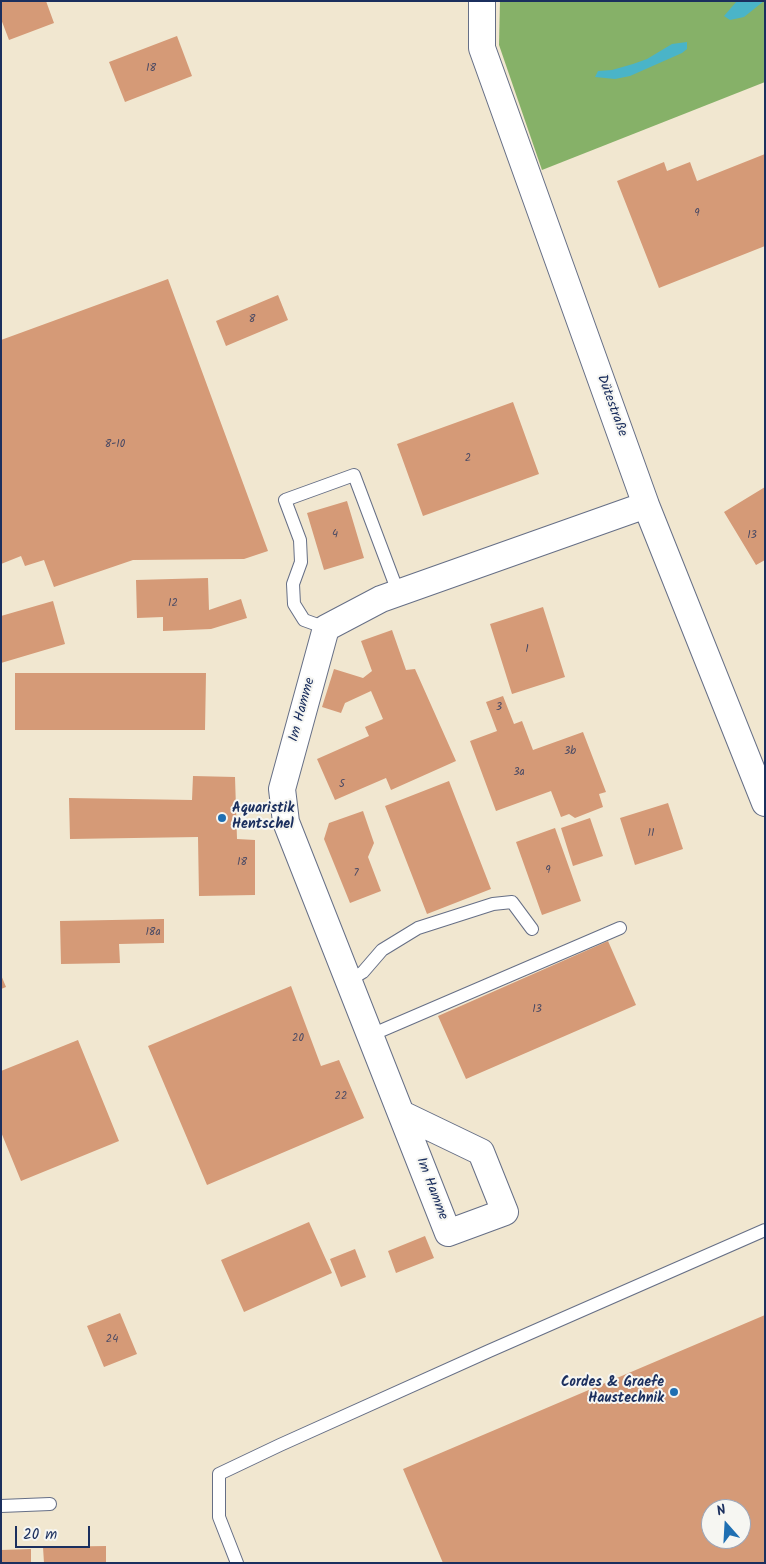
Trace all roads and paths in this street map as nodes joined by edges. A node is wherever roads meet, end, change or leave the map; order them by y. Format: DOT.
graph roads {
  1 [pos="482,1"];
  2 [pos="646,505"];
  3 [pos="398,592"];
  4 [pos="326,628"];
  5 [pos="765,803"];
  6 [pos="620,928"];
  7 [pos="532,929"];
  8 [pos="350,980"];
  9 [pos="371,1035"];
  10 [pos="402,1114"];
  11 [pos="765,1230"];
  12 [pos="50,1504"];
  13 [pos="1,1506"];
  14 [pos="237,1563"];
  1 -- 2 [label="street, Dütestraße"];
  2 -- 3 [label="street"];
  2 -- 5 [label="street, Dütestraße"];
  3 -- 4 [label="street"];
  3 -- 4 [label="lane"];
  4 -- 8 [label="street, Im Hamme"];
  6 -- 9 [label="lane"];
  7 -- 8 [label="lane"];
  8 -- 9 [label="street, Im Hamme"];
  9 -- 10 [label="street, Im Hamme"];
  10 -- 10 [label="street, Im Hamme"];
  11 -- 14 [label="lane"];
  12 -- 13 [label="lane"];
}
